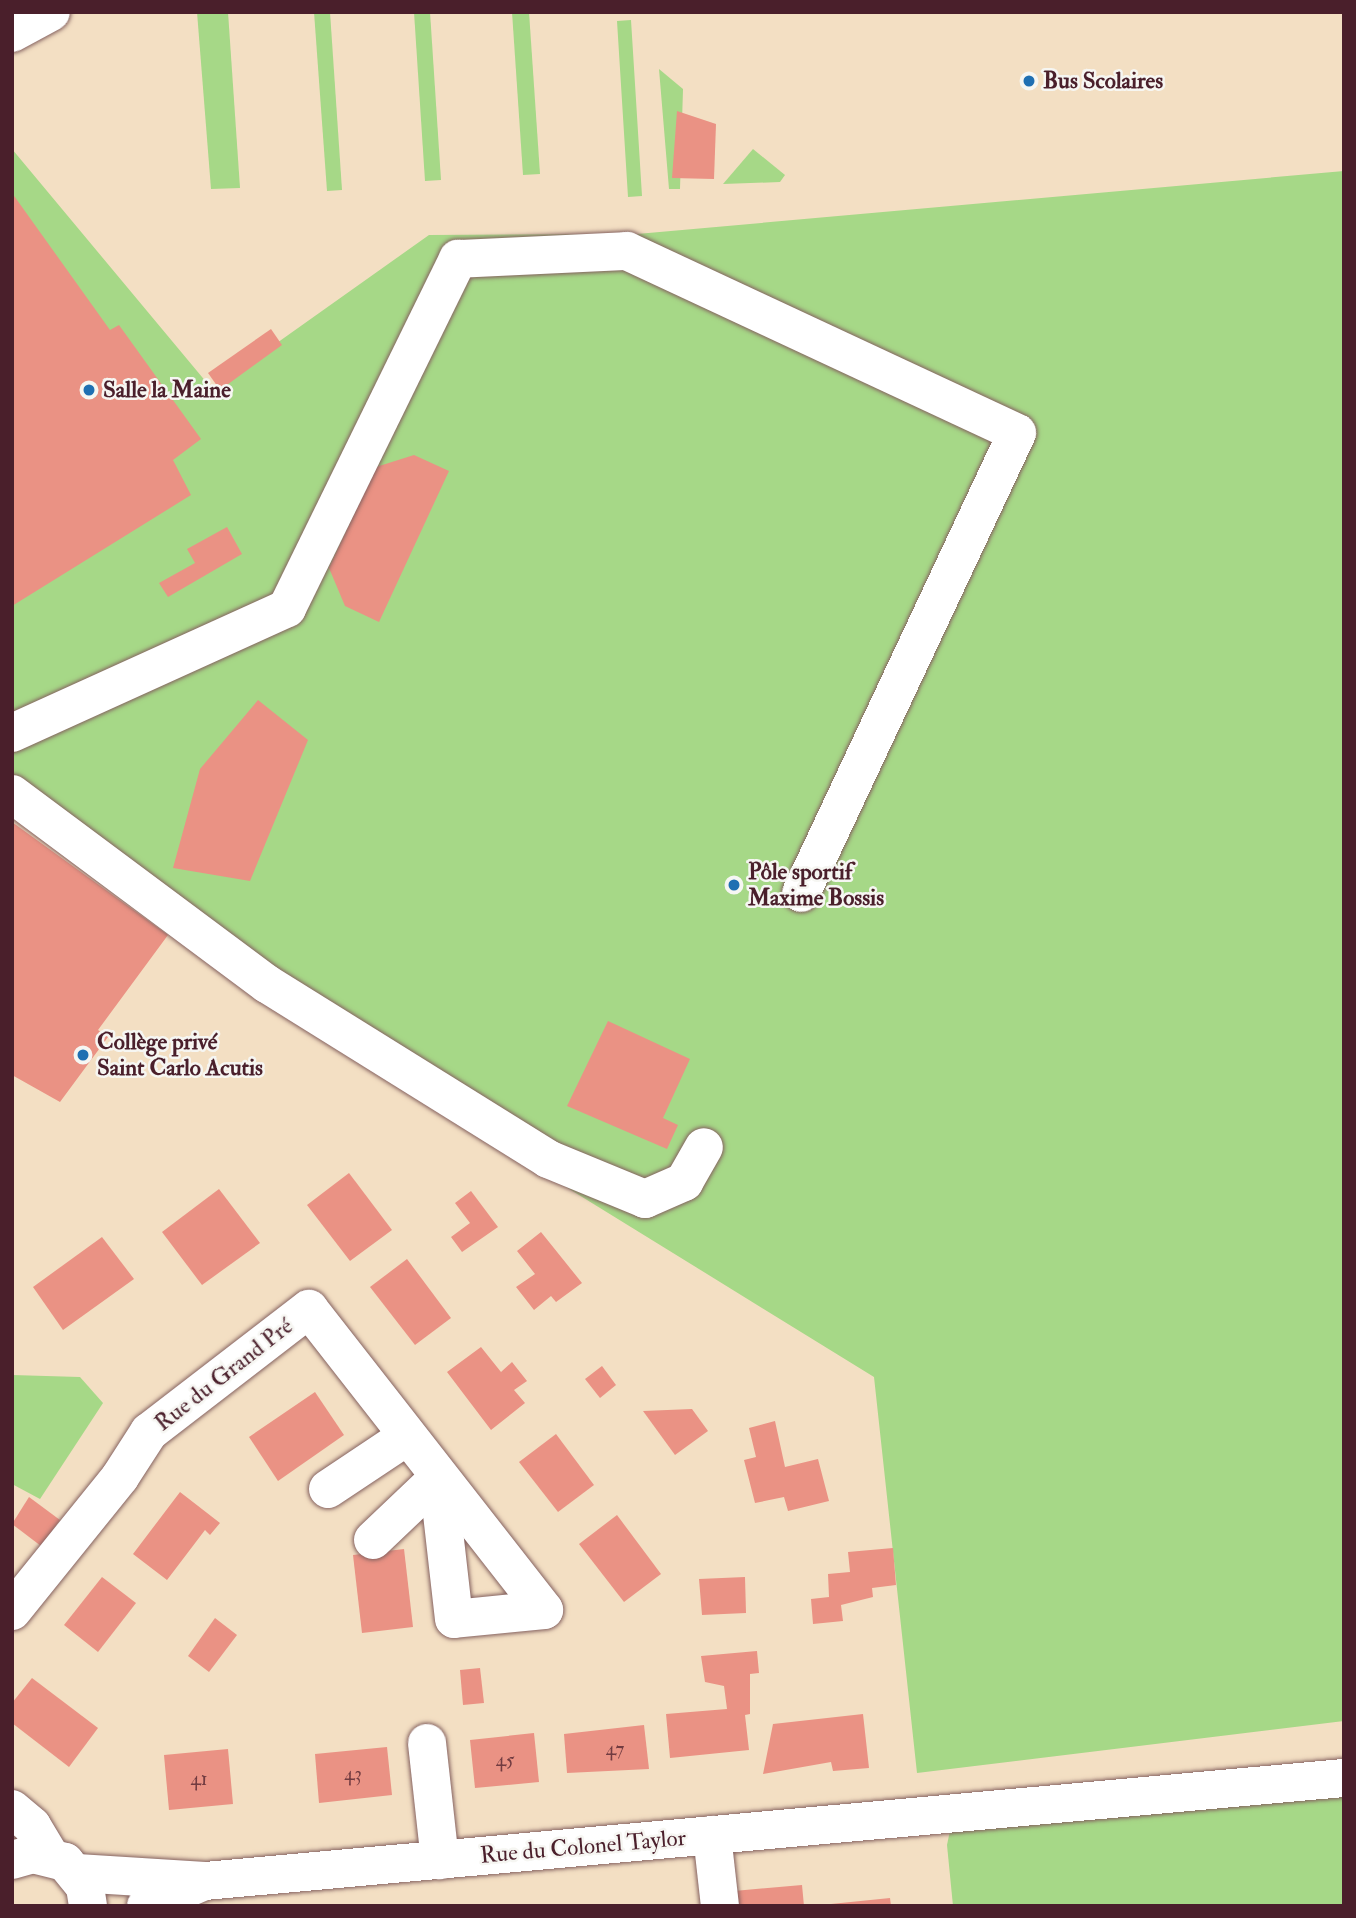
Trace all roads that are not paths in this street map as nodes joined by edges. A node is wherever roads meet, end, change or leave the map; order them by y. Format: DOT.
graph roads {
  1 [pos="51,12"];
  2 [pos="12,33"];
  3 [pos="12,733"];
  4 [pos="12,794"];
  5 [pos="800,893"];
  6 [pos="704,1147"];
  7 [pos="406,1437"];
  8 [pos="328,1489"];
  9 [pos="373,1540"];
  10 [pos="12,1611"];
  11 [pos="427,1743"];
  12 [pos="1344,1778"];
  13 [pos="12,1809"];
  14 [pos="712,1835"];
  15 [pos="12,1860"];
  16 [pos="440,1860"];
  17 [pos="72,1878"];
  18 [pos="205,1881"];
  19 [pos="146,1906"];
  20 [pos="720,1906"];
  1 -- 2 [label="main road"];
  3 -- 5 [label="main road"];
  4 -- 6 [label="main road"];
  7 -- 8 [label="main road"];
  7 -- 9 [label="main road, Rue du Grand Pré"];
  7 -- 10 [label="main road, Rue du Grand Pré"];
  11 -- 16 [label="main road"];
  12 -- 14 [label="main road, Rue du Colonel Taylor"];
  13 -- 17 [label="main road"];
  14 -- 16 [label="main road, Rue du Colonel Taylor"];
  14 -- 20 [label="main road"];
  15 -- 17 [label="main road, Rue du Colonel Taylor"];
  16 -- 18 [label="main road, Rue du Colonel Taylor"];
  17 -- 18 [label="main road, Rue du Colonel Taylor"];
  18 -- 19 [label="main road, Rue du Colonel Taylor"];
}
